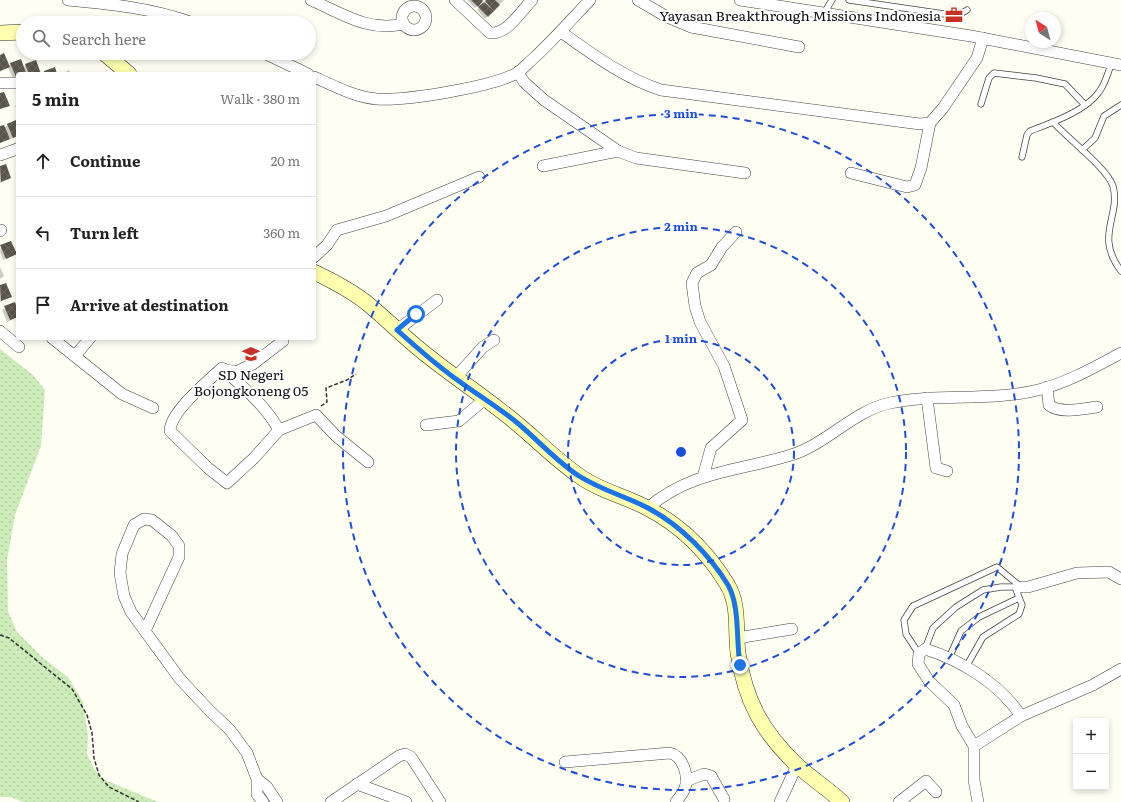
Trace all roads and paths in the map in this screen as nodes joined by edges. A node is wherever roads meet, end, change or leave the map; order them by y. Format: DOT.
graph roads {
  1 [pos="68,0"];
  2 [pos="311,0"];
  3 [pos="455,0"];
  4 [pos="532,0"];
  5 [pos="590,0"];
  6 [pos="638,0"];
  7 [pos="740,0"];
  8 [pos="832,0"];
  9 [pos="849,0"];
  10 [pos="967,10"];
  11 [pos="824,14"];
  12 [pos="175,16"];
  13 [pos="404,24"];
  14 [pos="16,32"];
  15 [pos="561,32"];
  16 [pos="0,33"];
  17 [pos="982,38"];
  18 [pos="799,47"];
  19 [pos="111,60"];
  20 [pos="279,60"];
  21 [pos="1116,65"];
  22 [pos="122,71"];
  23 [pos="304,72"];
  24 [pos="518,72"];
  25 [pos="316,78"];
  26 [pos="0,82"];
  27 [pos="16,84"];
  28 [pos="981,104"];
  29 [pos="1085,105"];
  30 [pos="1121,105"];
  31 [pos="930,122"];
  32 [pos="1053,122"];
  33 [pos="16,149"];
  34 [pos="1082,150"];
  35 [pos="618,151"];
  36 [pos="0,155"];
  37 [pos="1022,156"];
  38 [pos="543,166"];
  39 [pos="745,173"];
  40 [pos="851,173"];
  41 [pos="479,177"];
  42 [pos="736,232"];
  43 [pos="316,254"];
  44 [pos="1121,271"];
  45 [pos="316,273"];
  46 [pos="436,300"];
  47 [pos="397,330"];
  48 [pos="0,332"];
  49 [pos="55,340"];
  50 [pos="88,340"];
  51 [pos="282,340"];
  52 [pos="494,340"];
  53 [pos="19,347"];
  54 [pos="1121,353"];
  55 [pos="75,356"];
  56 [pos="222,368"];
  57 [pos="356,374"];
  58 [pos="455,378"];
  59 [pos="1047,387"];
  60 [pos="927,398"];
  61 [pos="485,399"];
  62 [pos="153,408"];
  63 [pos="1097,408"];
  64 [pos="316,415"];
  65 [pos="426,425"];
  66 [pos="279,430"];
  67 [pos="368,462"];
  68 [pos="947,471"];
  69 [pos="703,477"];
  70 [pos="648,508"];
  71 [pos="1121,579"];
  72 [pos="1018,590"];
  73 [pos="792,629"];
  74 [pos="145,631"];
  75 [pos="0,635"];
  76 [pos="736,638"];
  77 [pos="922,652"];
  78 [pos="949,658"];
  79 [pos="966,668"];
  80 [pos="1121,670"];
  81 [pos="1021,716"];
  82 [pos="974,746"];
  83 [pos="565,762"];
  84 [pos="797,765"];
  85 [pos="257,779"];
  86 [pos="686,781"];
  87 [pos="357,784"];
  88 [pos="936,792"];
  89 [pos="724,799"];
  90 [pos="139,802"];
  91 [pos="263,802"];
  92 [pos="277,802"];
  93 [pos="331,802"];
  94 [pos="406,802"];
  95 [pos="440,802"];
  96 [pos="676,802"];
  97 [pos="780,802"];
  98 [pos="842,802"];
  99 [pos="899,802"];
  100 [pos="978,802"];
  1 -- 12 [label="street"];
  2 -- 13 [label="street"];
  3 -- 4 [label="street"];
  5 -- 15 [label="street"];
  6 -- 18 [label="street"];
  7 -- 11 [label="street"];
  8 -- 11 [label="lane"];
  9 -- 10 [label="lane"];
  11 -- 17 [label="street"];
  14 -- 16 [label="street"];
  15 -- 24 [label="street"];
  15 -- 31 [label="street"];
  17 -- 21 [label="street"];
  17 -- 31 [label="street"];
  19 -- 22 [label="street"];
  20 -- 23 [label="street"];
  21 -- 29 [label="lane"];
  24 -- 25 [label="street"];
  24 -- 35 [label="street"];
  26 -- 27 [label="street"];
  28 -- 29 [label="lane"];
  29 -- 32 [label="lane"];
  30 -- 34 [label="lane"];
  31 -- 40 [label="street"];
  32 -- 34 [label="lane"];
  32 -- 37 [label="lane"];
  33 -- 36 [label="street"];
  34 -- 44 [label="lane"];
  35 -- 38 [label="street"];
  35 -- 39 [label="street"];
  41 -- 43 [label="street"];
  42 -- 69 [label="street"];
  45 -- 47 [label="street"];
  46 -- 47 [label="street"];
  47 -- 58 [label="street"];
  48 -- 53 [label="street"];
  49 -- 55 [label="street"];
  50 -- 55 [label="street"];
  51 -- 56 [label="street"];
  52 -- 58 [label="street"];
  54 -- 59 [label="street"];
  55 -- 62 [label="street"];
  56 -- 66 [label="street"];
  56 -- 66 [label="street"];
  57 -- 64 [label="path"];
  58 -- 61 [label="street"];
  59 -- 60 [label="street"];
  59 -- 63 [label="street"];
  60 -- 68 [label="street"];
  60 -- 69 [label="street"];
  61 -- 65 [label="street"];
  61 -- 70 [label="street"];
  64 -- 66 [label="street"];
  64 -- 67 [label="street"];
  69 -- 70 [label="street"];
  70 -- 76 [label="street"];
  71 -- 72 [label="street"];
  72 -- 77 [label="lane"];
  72 -- 77 [label="lane"];
  72 -- 78 [label="lane"];
  72 -- 79 [label="lane"];
  73 -- 76 [label="street"];
  74 -- 74 [label="street"];
  74 -- 85 [label="street"];
  75 -- 90 [label="path"];
  76 -- 84 [label="street"];
  77 -- 78 [label="street"];
  77 -- 82 [label="street"];
  78 -- 79 [label="street"];
  79 -- 81 [label="street"];
  80 -- 81 [label="street"];
  81 -- 82 [label="street"];
  82 -- 100 [label="street"];
  83 -- 86 [label="street"];
  84 -- 97 [label="street"];
  84 -- 98 [label="street"];
  85 -- 91 [label="street"];
  85 -- 92 [label="street"];
  86 -- 89 [label="street"];
  86 -- 96 [label="street"];
  87 -- 93 [label="street"];
  87 -- 94 [label="street"];
  87 -- 95 [label="street"];
  88 -- 99 [label="street"];
}
